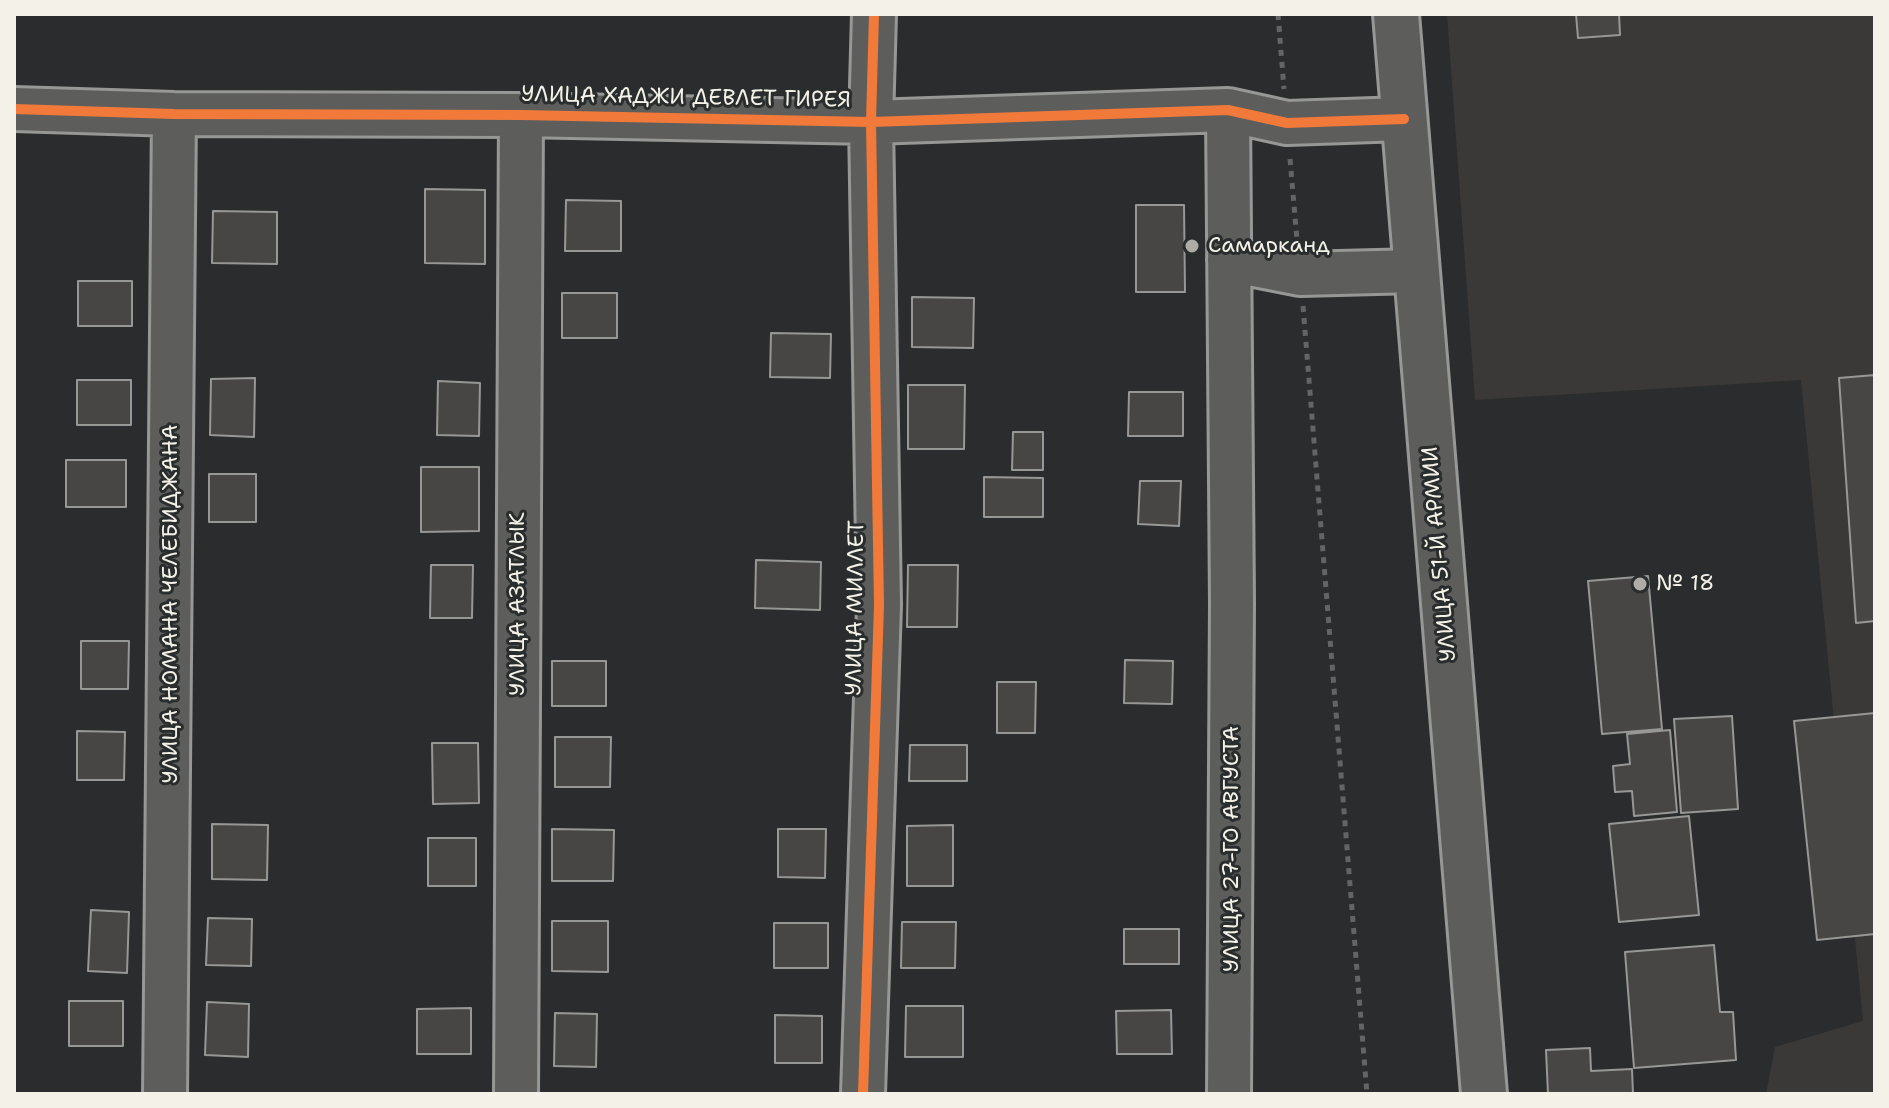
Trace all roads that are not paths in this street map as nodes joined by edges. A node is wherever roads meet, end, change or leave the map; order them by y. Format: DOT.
graph roads {
  1 [pos="874,14"];
  2 [pos="1396,14"];
  3 [pos="14,109"];
  4 [pos="1228,110"];
  5 [pos="174,114"];
  6 [pos="521,115"];
  7 [pos="1404,119"];
  8 [pos="871,122"];
  9 [pos="1229,260"];
  10 [pos="1416,271"];
  11 [pos="165,1094"];
  12 [pos="516,1094"];
  13 [pos="863,1094"];
  14 [pos="1229,1094"];
  15 [pos="1484,1094"];
  1 -- 8 [label="street, УЛИЦА МИЛЛЕТ"];
  2 -- 7 [label="main road, УЛИЦА 51-Й АРМИИ"];
  3 -- 5 [label="street, УЛИЦА ХАДЖИ ДЕВЛЕТ ГИРЕЯ"];
  4 -- 7 [label="street, УЛИЦА ХАДЖИ ДЕВЛЕТ ГИРЕЯ"];
  4 -- 8 [label="street, УЛИЦА ХАДЖИ ДЕВЛЕТ ГИРЕЯ"];
  4 -- 9 [label="street, УЛИЦА 27-ГО АВГУСТА"];
  5 -- 6 [label="street, УЛИЦА ХАДЖИ ДЕВЛЕТ ГИРЕЯ"];
  5 -- 11 [label="street, УЛИЦА НОМАНА ЧЕЛЕБИДЖАНА"];
  6 -- 8 [label="street, УЛИЦА ХАДЖИ ДЕВЛЕТ ГИРЕЯ"];
  6 -- 12 [label="street, УЛИЦА АЗАТЛЫК"];
  7 -- 10 [label="main road, УЛИЦА 51-Й АРМИИ"];
  8 -- 13 [label="street, УЛИЦА МИЛЛЕТ"];
  9 -- 10 [label="street"];
  9 -- 14 [label="street, УЛИЦА 27-ГО АВГУСТА"];
  10 -- 15 [label="main road, УЛИЦА 51-Й АРМИИ"];
}
